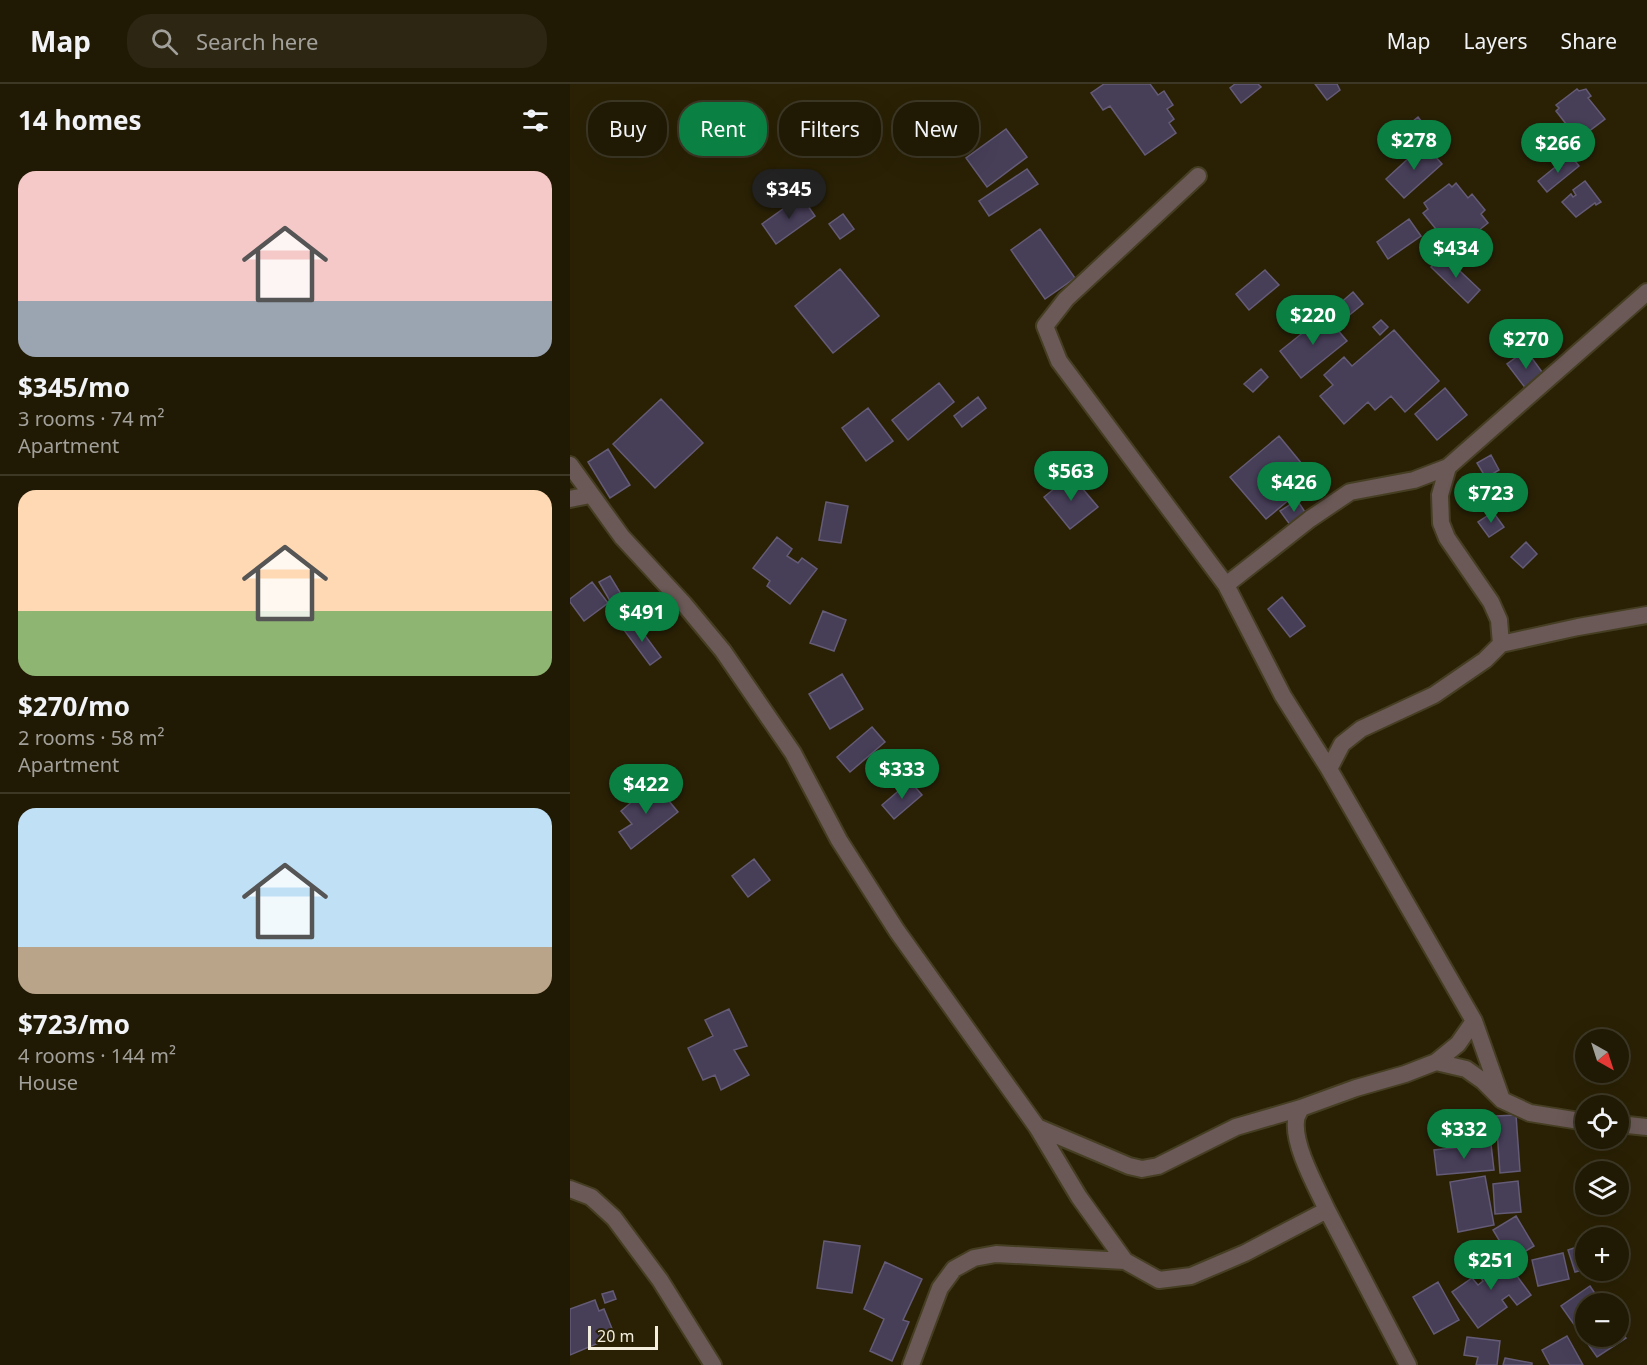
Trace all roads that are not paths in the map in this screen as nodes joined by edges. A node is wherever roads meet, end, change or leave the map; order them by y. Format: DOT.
graph roads {
  1 [pos="1198,176"];
  2 [pos="1647,292"];
  3 [pos="570,465"];
  4 [pos="1448,467"];
  5 [pos="590,495"];
  6 [pos="570,499"];
  7 [pos="1226,585"];
  8 [pos="1647,615"];
  9 [pos="1501,644"];
  10 [pos="1329,769"];
  11 [pos="1474,1021"];
  12 [pos="1436,1062"];
  13 [pos="1502,1100"];
  14 [pos="1301,1108"];
  15 [pos="1575,1120"];
  16 [pos="1629,1125"];
  17 [pos="1037,1127"];
  18 [pos="1647,1127"];
  19 [pos="570,1189"];
  20 [pos="1327,1210"];
  21 [pos="1125,1261"];
  22 [pos="713,1365"];
  23 [pos="911,1365"];
  24 [pos="1408,1365"];
  1 -- 7 [label="street"];
  2 -- 4 [label="street"];
  3 -- 5 [label="street"];
  4 -- 7 [label="street"];
  4 -- 9 [label="street"];
  5 -- 6 [label="street"];
  5 -- 17 [label="street"];
  7 -- 10 [label="street"];
  8 -- 9 [label="street"];
  9 -- 10 [label="street"];
  10 -- 11 [label="street"];
  11 -- 12 [label="street"];
  11 -- 13 [label="street"];
  12 -- 13 [label="street"];
  12 -- 14 [label="street"];
  13 -- 15 [label="street"];
  14 -- 17 [label="street"];
  14 -- 20 [label="street"];
  16 -- 18 [label="street"];
  17 -- 21 [label="street"];
  19 -- 22 [label="street"];
  20 -- 21 [label="street"];
  20 -- 24 [label="street"];
  21 -- 23 [label="street"];
}
